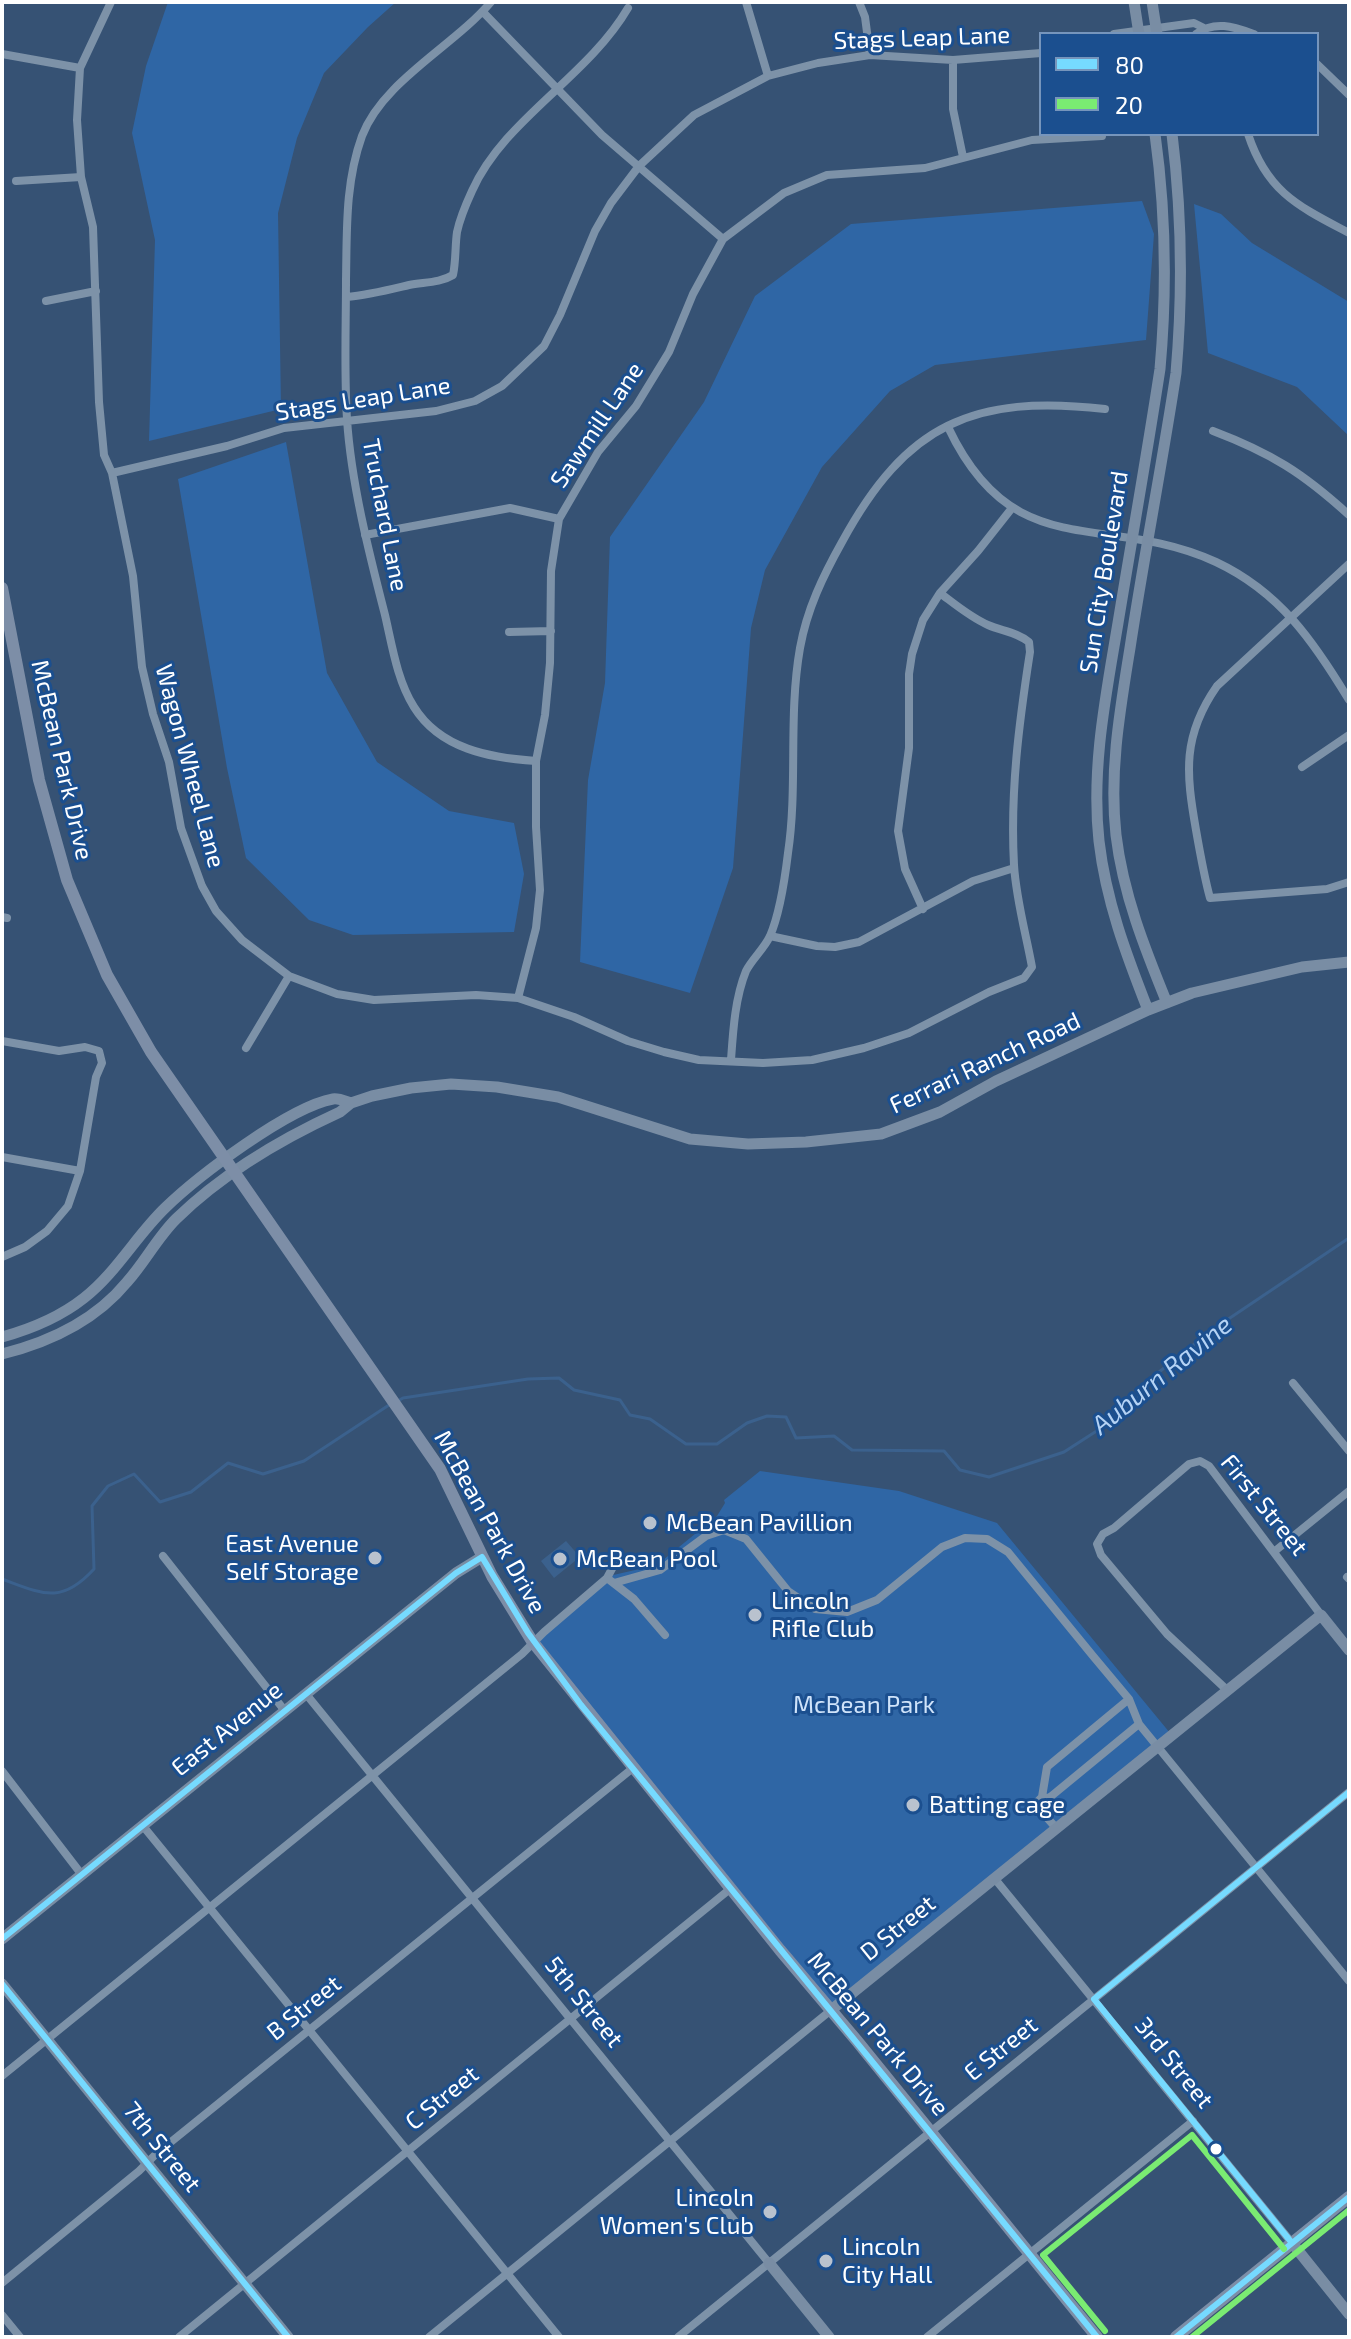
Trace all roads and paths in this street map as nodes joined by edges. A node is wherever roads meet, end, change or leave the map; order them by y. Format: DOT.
graph roads {
  1 [pos="111,2"];
  2 [pos="491,2"];
  3 [pos="746,2"];
  4 [pos="859,2"];
  5 [pos="1134,2"];
  6 [pos="1152,2"];
  7 [pos="628,8"];
  8 [pos="483,12"];
  9 [pos="1148,31"];
  10 [pos="1200,31"];
  11 [pos="1248,32"];
  12 [pos="1039,52"];
  13 [pos="2,54"];
  14 [pos="870,55"];
  15 [pos="953,60"];
  16 [pos="1319,66"];
  17 [pos="80,68"];
  18 [pos="768,76"];
  19 [pos="559,89"];
  20 [pos="1349,95"];
  21 [pos="1102,136"];
  22 [pos="1155,136"];
  23 [pos="1172,136"];
  24 [pos="1249,136"];
  25 [pos="963,157"];
  26 [pos="639,166"];
  27 [pos="81,177"];
  28 [pos="16,181"];
  29 [pos="1349,233"];
  30 [pos="723,239"];
  31 [pos="96,291"];
  32 [pos="346,297"];
  33 [pos="46,301"];
  34 [pos="1105,409"];
  35 [pos="347,421"];
  36 [pos="948,427"];
  37 [pos="1213,431"];
  38 [pos="112,473"];
  39 [pos="1012,508"];
  40 [pos="1349,515"];
  41 [pos="559,519"];
  42 [pos="365,535"];
  43 [pos="1139,542"];
  44 [pos="1349,564"];
  45 [pos="2,588"];
  46 [pos="940,593"];
  47 [pos="1292,616"];
  48 [pos="551,631"];
  49 [pos="509,632"];
  50 [pos="1349,700"];
  51 [pos="1349,735"];
  52 [pos="536,761"];
  53 [pos="1302,767"];
  54 [pos="1014,868"];
  55 [pos="1349,882"];
  56 [pos="923,909"];
  57 [pos="770,936"];
  58 [pos="1349,962"];
  59 [pos="289,976"];
  60 [pos="518,998"];
  61 [pos="1167,1003"];
  62 [pos="1148,1010"];
  63 [pos="2,1041"];
  64 [pos="246,1048"];
  65 [pos="731,1060"];
  66 [pos="351,1103"];
  67 [pos="2,1157"];
  68 [pos="227,1159"];
  69 [pos="80,1171"];
  70 [pos="236,1172"];
  71 [pos="2,1257"];
  72 [pos="2,1337"];
  73 [pos="2,1354"];
  74 [pos="1293,1383"];
  75 [pos="1349,1451"];
  76 [pos="1349,1491"];
  77 [pos="1275,1551"];
  78 [pos="163,1556"];
  79 [pos="482,1557"];
  80 [pos="614,1565"];
  81 [pos="611,1580"];
  82 [pos="1321,1615"];
  83 [pos="665,1635"];
  84 [pos="533,1642"];
  85 [pos="1349,1650"];
  86 [pos="1227,1690"];
  87 [pos="306,1694"];
  88 [pos="1129,1699"];
  89 [pos="285,1711"];
  90 [pos="1139,1724"];
  91 [pos="1158,1747"];
  92 [pos="633,1768"];
  93 [pos="2,1771"];
  94 [pos="372,1776"];
  95 [pos="1349,1792"];
  96 [pos="1042,1797"];
  97 [pos="143,1826"];
  98 [pos="1057,1829"];
  99 [pos="1256,1867"];
  100 [pos="82,1875"];
  101 [pos="995,1879"];
  102 [pos="730,1889"];
  103 [pos="472,1898"];
  104 [pos="210,1908"];
  105 [pos="2,1939"];
  106 [pos="1349,1981"];
  107 [pos="2,1984"];
  108 [pos="1094,1999"];
  109 [pos="830,2011"];
  110 [pos="570,2019"];
  111 [pos="309,2030"];
  112 [pos="47,2039"];
  113 [pos="2,2076"];
  114 [pos="1193,2121"];
  115 [pos="931,2132"];
  116 [pos="670,2141"];
  117 [pos="408,2151"];
  118 [pos="147,2163"];
  119 [pos="1349,2197"];
  120 [pos="1292,2243"];
  121 [pos="1029,2254"];
  122 [pos="769,2263"];
  123 [pos="507,2273"];
  124 [pos="2,2283"];
  125 [pos="245,2284"];
  126 [pos="1349,2314"];
  127 [pos="2,2315"];
  128 [pos="20,2337"];
  129 [pos="179,2337"];
  130 [pos="288,2337"];
  131 [pos="429,2337"];
  132 [pos="559,2337"];
  133 [pos="678,2337"];
  134 [pos="829,2337"];
  135 [pos="927,2337"];
  136 [pos="1097,2337"];
  137 [pos="1176,2337"];
  1 -- 17 [label="street"];
  2 -- 8 [label="street, Truchard Lane"];
  3 -- 18 [label="street"];
  4 -- 14 [label="street"];
  5 -- 9 [label="street"];
  6 -- 9 [label="street"];
  7 -- 19 [label="street"];
  8 -- 19 [label="street"];
  8 -- 32 [label="street, Truchard Lane"];
  9 -- 10 [label="street"];
  10 -- 11 [label="street"];
  12 -- 15 [label="street, Stags Leap Lane"];
  13 -- 17 [label="street"];
  14 -- 15 [label="street, Stags Leap Lane"];
  14 -- 18 [label="street, Stags Leap Lane"];
  15 -- 25 [label="street"];
  16 -- 20 [label="street"];
  17 -- 27 [label="street, Wagon Wheel Lane"];
  18 -- 26 [label="street, Stags Leap Lane"];
  19 -- 26 [label="street"];
  19 -- 32 [label="street"];
  21 -- 25 [label="street, Sawmill Lane"];
  22 -- 43 [label="street, Sun City Boulevard"];
  23 -- 43 [label="street, Sun City Boulevard"];
  24 -- 29 [label="street"];
  25 -- 30 [label="street, Sawmill Lane"];
  26 -- 30 [label="street"];
  26 -- 35 [label="street, Stags Leap Lane"];
  27 -- 28 [label="street"];
  27 -- 31 [label="street, Wagon Wheel Lane"];
  30 -- 41 [label="street, Sawmill Lane"];
  31 -- 33 [label="street"];
  31 -- 38 [label="street, Wagon Wheel Lane"];
  32 -- 35 [label="street, Truchard Lane"];
  34 -- 36 [label="street"];
  35 -- 38 [label="street, Stags Leap Lane"];
  35 -- 42 [label="street, Truchard Lane"];
  36 -- 39 [label="street"];
  36 -- 57 [label="street"];
  37 -- 40 [label="street"];
  38 -- 59 [label="street, Wagon Wheel Lane"];
  39 -- 43 [label="street"];
  39 -- 46 [label="street"];
  41 -- 42 [label="street"];
  41 -- 48 [label="street, Sawmill Lane"];
  42 -- 52 [label="street, Truchard Lane"];
  43 -- 47 [label="street"];
  43 -- 61 [label="street, Sun City Boulevard"];
  43 -- 62 [label="street, Sun City Boulevard"];
  44 -- 47 [label="street"];
  45 -- 68 [label="main road, McBean Park Drive"];
  46 -- 54 [label="street, Wagon Wheel Lane"];
  46 -- 56 [label="street"];
  47 -- 50 [label="street"];
  47 -- 55 [label="street"];
  48 -- 49 [label="street"];
  48 -- 52 [label="street, Sawmill Lane"];
  51 -- 53 [label="street"];
  52 -- 60 [label="street, Sawmill Lane"];
  54 -- 56 [label="street"];
  54 -- 65 [label="street, Wagon Wheel Lane"];
  56 -- 57 [label="street"];
  57 -- 65 [label="street"];
  58 -- 61 [label="street, Ferrari Ranch Road"];
  59 -- 60 [label="street, Wagon Wheel Lane"];
  59 -- 64 [label="street"];
  60 -- 65 [label="street, Wagon Wheel Lane"];
  61 -- 62 [label="street, Ferrari Ranch Road"];
  62 -- 66 [label="street, Ferrari Ranch Road"];
  63 -- 69 [label="street"];
  66 -- 68 [label="street, Ferrari Ranch Road"];
  66 -- 70 [label="street, Ferrari Ranch Road"];
  67 -- 69 [label="street"];
  68 -- 70 [label="main road, McBean Park Drive"];
  68 -- 72 [label="street, Ferrari Ranch Road"];
  69 -- 71 [label="street"];
  70 -- 73 [label="street, Ferrari Ranch Road"];
  70 -- 79 [label="main road, McBean Park Drive"];
  74 -- 75 [label="street"];
  76 -- 77 [label="street"];
  77 -- 82 [label="street, First Street"];
  77 -- 86 [label="street, First Street"];
  78 -- 89 [label="street"];
  79 -- 84 [label="main road, McBean Park Drive"];
  79 -- 87 [label="street, East Avenue"];
  80 -- 81 [label="street"];
  81 -- 83 [label="street"];
  81 -- 84 [label="street"];
  81 -- 88 [label="street"];
  82 -- 85 [label="street, First Street"];
  82 -- 86 [label="street, D Street"];
  84 -- 92 [label="main road, McBean Park Drive"];
  84 -- 94 [label="street"];
  86 -- 91 [label="street, D Street"];
  87 -- 89 [label="street, East Avenue"];
  87 -- 94 [label="street, 5th Street"];
  88 -- 90 [label="street"];
  88 -- 96 [label="street"];
  89 -- 97 [label="street, East Avenue"];
  90 -- 91 [label="street"];
  90 -- 96 [label="street"];
  91 -- 98 [label="street, D Street"];
  91 -- 99 [label="street"];
  92 -- 102 [label="main road, McBean Park Drive"];
  92 -- 103 [label="street, B Street"];
  93 -- 100 [label="street"];
  94 -- 103 [label="street, 5th Street"];
  94 -- 104 [label="street"];
  95 -- 99 [label="street, E Street"];
  96 -- 98 [label="street"];
  97 -- 100 [label="street, East Avenue"];
  97 -- 104 [label="street"];
  98 -- 101 [label="street, D Street"];
  99 -- 106 [label="street"];
  99 -- 108 [label="street, E Street"];
  100 -- 105 [label="street, East Avenue"];
  101 -- 108 [label="street, 3rd Street"];
  101 -- 109 [label="street, D Street"];
  102 -- 109 [label="main road, McBean Park Drive"];
  102 -- 110 [label="street, C Street"];
  103 -- 110 [label="street, 5th Street"];
  103 -- 111 [label="street, B Street"];
  104 -- 111 [label="street"];
  104 -- 112 [label="street"];
  107 -- 112 [label="street, 7th Street"];
  108 -- 114 [label="street, 3rd Street"];
  108 -- 115 [label="street, E Street"];
  109 -- 115 [label="main road, McBean Park Drive"];
  109 -- 116 [label="street, D Street"];
  110 -- 116 [label="street, 5th Street"];
  110 -- 117 [label="street, C Street"];
  111 -- 117 [label="street"];
  111 -- 118 [label="street, B Street"];
  112 -- 113 [label="street"];
  112 -- 118 [label="street, 7th Street"];
  114 -- 120 [label="street, 3rd Street"];
  114 -- 121 [label="street"];
  115 -- 121 [label="main road, McBean Park Drive"];
  115 -- 122 [label="street, E Street"];
  116 -- 122 [label="street, 5th Street"];
  116 -- 123 [label="street, D Street"];
  117 -- 123 [label="street"];
  117 -- 125 [label="street, C Street"];
  118 -- 124 [label="street, B Street"];
  118 -- 125 [label="street, 7th Street"];
  119 -- 120 [label="main road"];
  120 -- 126 [label="street, 3rd Street"];
  120 -- 137 [label="main road"];
  121 -- 135 [label="street"];
  121 -- 136 [label="main road, McBean Park Drive"];
  122 -- 133 [label="street, E Street"];
  122 -- 134 [label="street, 5th Street"];
  123 -- 131 [label="street, D Street"];
  123 -- 132 [label="street"];
  125 -- 129 [label="street, C Street"];
  125 -- 130 [label="street, 7th Street"];
  127 -- 128 [label="street"];
}
